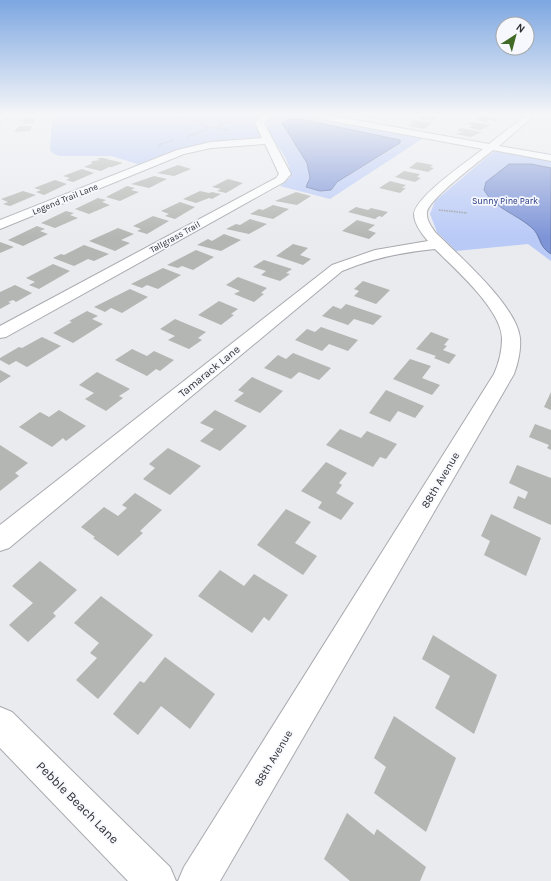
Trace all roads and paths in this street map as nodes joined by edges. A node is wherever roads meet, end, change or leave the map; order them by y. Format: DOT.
graph roads {
  1 [pos="170,156"];
  2 [pos="276,156"];
  3 [pos="480,156"];
  4 [pos="541,156"];
  5 [pos="551,158"];
  6 [pos="439,210"];
  7 [pos="467,213"];
  8 [pos="0,225"];
  9 [pos="439,244"];
  10 [pos="0,333"];
  11 [pos="0,540"];
  12 [pos="0,724"];
  13 [pos="156,881"];
  14 [pos="198,881"];
  1 -- 8 [label="street, Legend Trail Lane"];
  2 -- 10 [label="street, Tallgrass Trail"];
  3 -- 9 [label="street, 88th Avenue"];
  4 -- 5 [label="street"];
  6 -- 7 [label="path"];
  9 -- 11 [label="street, Tamarack Lane"];
  9 -- 14 [label="street, 88th Avenue"];
  12 -- 13 [label="street, Pebble Beach Lane"];
}
